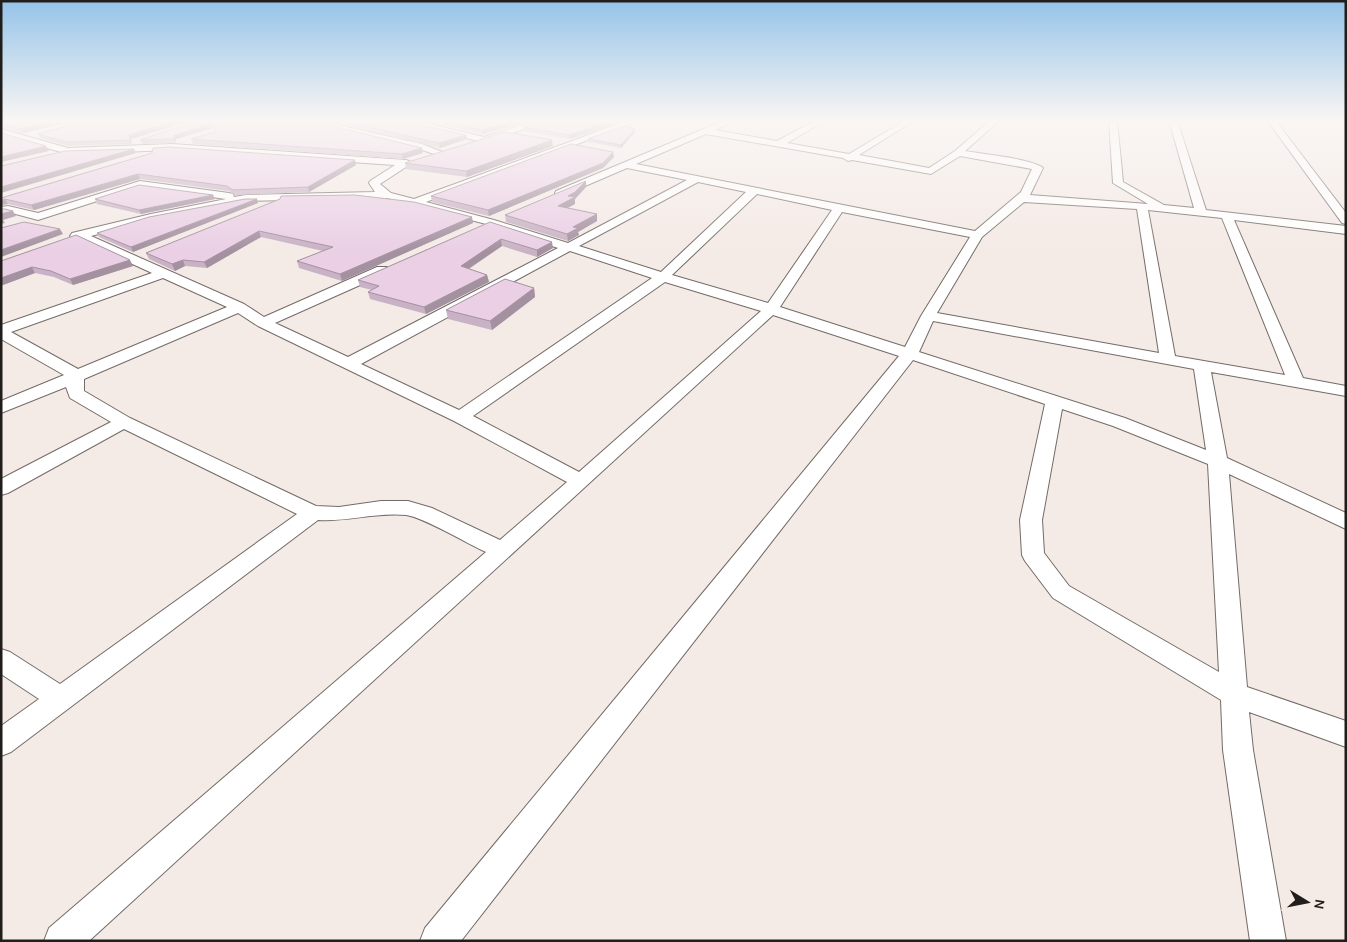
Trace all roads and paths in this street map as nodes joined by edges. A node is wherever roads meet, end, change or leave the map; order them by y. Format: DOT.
graph roads {
  1 [pos="408,164"];
  2 [pos="518,164"];
  3 [pos="614,164"];
  4 [pos="642,164"];
  5 [pos="886,164"];
  6 [pos="942,164"];
  7 [pos="1020,164"];
  8 [pos="1116,164"];
  9 [pos="1186,164"];
  10 [pos="1304,164"];
  11 [pos="697,179"];
  12 [pos="755,190"];
  13 [pos="387,195"];
  14 [pos="288,196"];
  15 [pos="553,196"];
  16 [pos="246,198"];
  17 [pos="1020,198"];
  18 [pos="415,202"];
  19 [pos="1142,206"];
  20 [pos="840,208"];
  21 [pos="1164,208"];
  22 [pos="4,209"];
  23 [pos="253,211"];
  24 [pos="1201,212"];
  25 [pos="508,215"];
  26 [pos="1226,215"];
  27 [pos="38,218"];
  28 [pos="1346,221"];
  29 [pos="490,222"];
  30 [pos="20,224"];
  31 [pos="472,230"];
  32 [pos="1346,230"];
  33 [pos="79,235"];
  34 [pos="977,235"];
  35 [pos="62,241"];
  36 [pos="569,247"];
  37 [pos="149,253"];
  38 [pos="133,259"];
  39 [pos="390,267"];
  40 [pos="162,274"];
  41 [pos="663,278"];
  42 [pos="239,307"];
  43 [pos="771,309"];
  44 [pos="928,316"];
  45 [pos="263,323"];
  46 [pos="1,331"];
  47 [pos="910,353"];
  48 [pos="1168,359"];
  49 [pos="348,364"];
  50 [pos="1202,365"];
  51 [pos="76,375"];
  52 [pos="1296,382"];
  53 [pos="1346,390"];
  54 [pos="1054,402"];
  55 [pos="1,408"];
  56 [pos="460,417"];
  57 [pos="124,422"];
  58 [pos="1218,461"];
  59 [pos="581,481"];
  60 [pos="1,488"];
  61 [pos="312,513"];
  62 [pos="1346,522"];
  63 [pos="502,551"];
  64 [pos="1,660"];
  65 [pos="1234,694"];
  66 [pos="61,699"];
  67 [pos="1346,734"];
  68 [pos="1,743"];
  69 [pos="62,941"];
  70 [pos="438,941"];
  71 [pos="1268,941"];
  1 -- 13 [label="street"];
  2 -- 18 [label="street"];
  3 -- 15 [label="street"];
  4 -- 11 [label="street"];
  5 -- 6 [label="street"];
  7 -- 17 [label="street"];
  8 -- 21 [label="street"];
  9 -- 24 [label="street"];
  10 -- 28 [label="street"];
  11 -- 12 [label="street"];
  11 -- 36 [label="street"];
  12 -- 20 [label="street"];
  12 -- 41 [label="street"];
  13 -- 14 [label="street"];
  13 -- 18 [label="street"];
  14 -- 16 [label="street"];
  14 -- 23 [label="street"];
  16 -- 27 [label="street"];
  16 -- 33 [label="street"];
  17 -- 19 [label="street"];
  17 -- 34 [label="street"];
  18 -- 29 [label="street"];
  19 -- 21 [label="street"];
  19 -- 48 [label="street"];
  20 -- 34 [label="street"];
  20 -- 43 [label="street"];
  21 -- 24 [label="street"];
  22 -- 27 [label="street"];
  24 -- 26 [label="street"];
  25 -- 29 [label="street"];
  26 -- 32 [label="street"];
  26 -- 52 [label="street"];
  27 -- 30 [label="street"];
  29 -- 31 [label="street"];
  29 -- 36 [label="street"];
  33 -- 35 [label="street"];
  33 -- 38 [label="street"];
  34 -- 44 [label="street"];
  36 -- 41 [label="street"];
  36 -- 49 [label="street"];
  37 -- 38 [label="street"];
  38 -- 40 [label="street"];
  39 -- 45 [label="street"];
  40 -- 42 [label="street"];
  40 -- 46 [label="street"];
  41 -- 43 [label="street"];
  41 -- 56 [label="street"];
  42 -- 45 [label="street"];
  42 -- 51 [label="street"];
  43 -- 47 [label="street"];
  43 -- 59 [label="street"];
  44 -- 47 [label="street"];
  44 -- 48 [label="street"];
  45 -- 49 [label="street"];
  46 -- 51 [label="street"];
  47 -- 54 [label="street"];
  47 -- 70 [label="street"];
  48 -- 50 [label="street"];
  49 -- 56 [label="street"];
  50 -- 52 [label="street"];
  50 -- 58 [label="street"];
  51 -- 55 [label="street"];
  51 -- 57 [label="street"];
  52 -- 53 [label="street"];
  54 -- 58 [label="street"];
  54 -- 65 [label="street"];
  56 -- 59 [label="street"];
  57 -- 60 [label="street"];
  57 -- 61 [label="street"];
  58 -- 62 [label="street"];
  58 -- 65 [label="street"];
  59 -- 63 [label="street"];
  61 -- 63 [label="street"];
  61 -- 66 [label="street"];
  63 -- 69 [label="street"];
  64 -- 66 [label="street"];
  65 -- 67 [label="street"];
  65 -- 71 [label="street"];
  66 -- 68 [label="street"];
}
